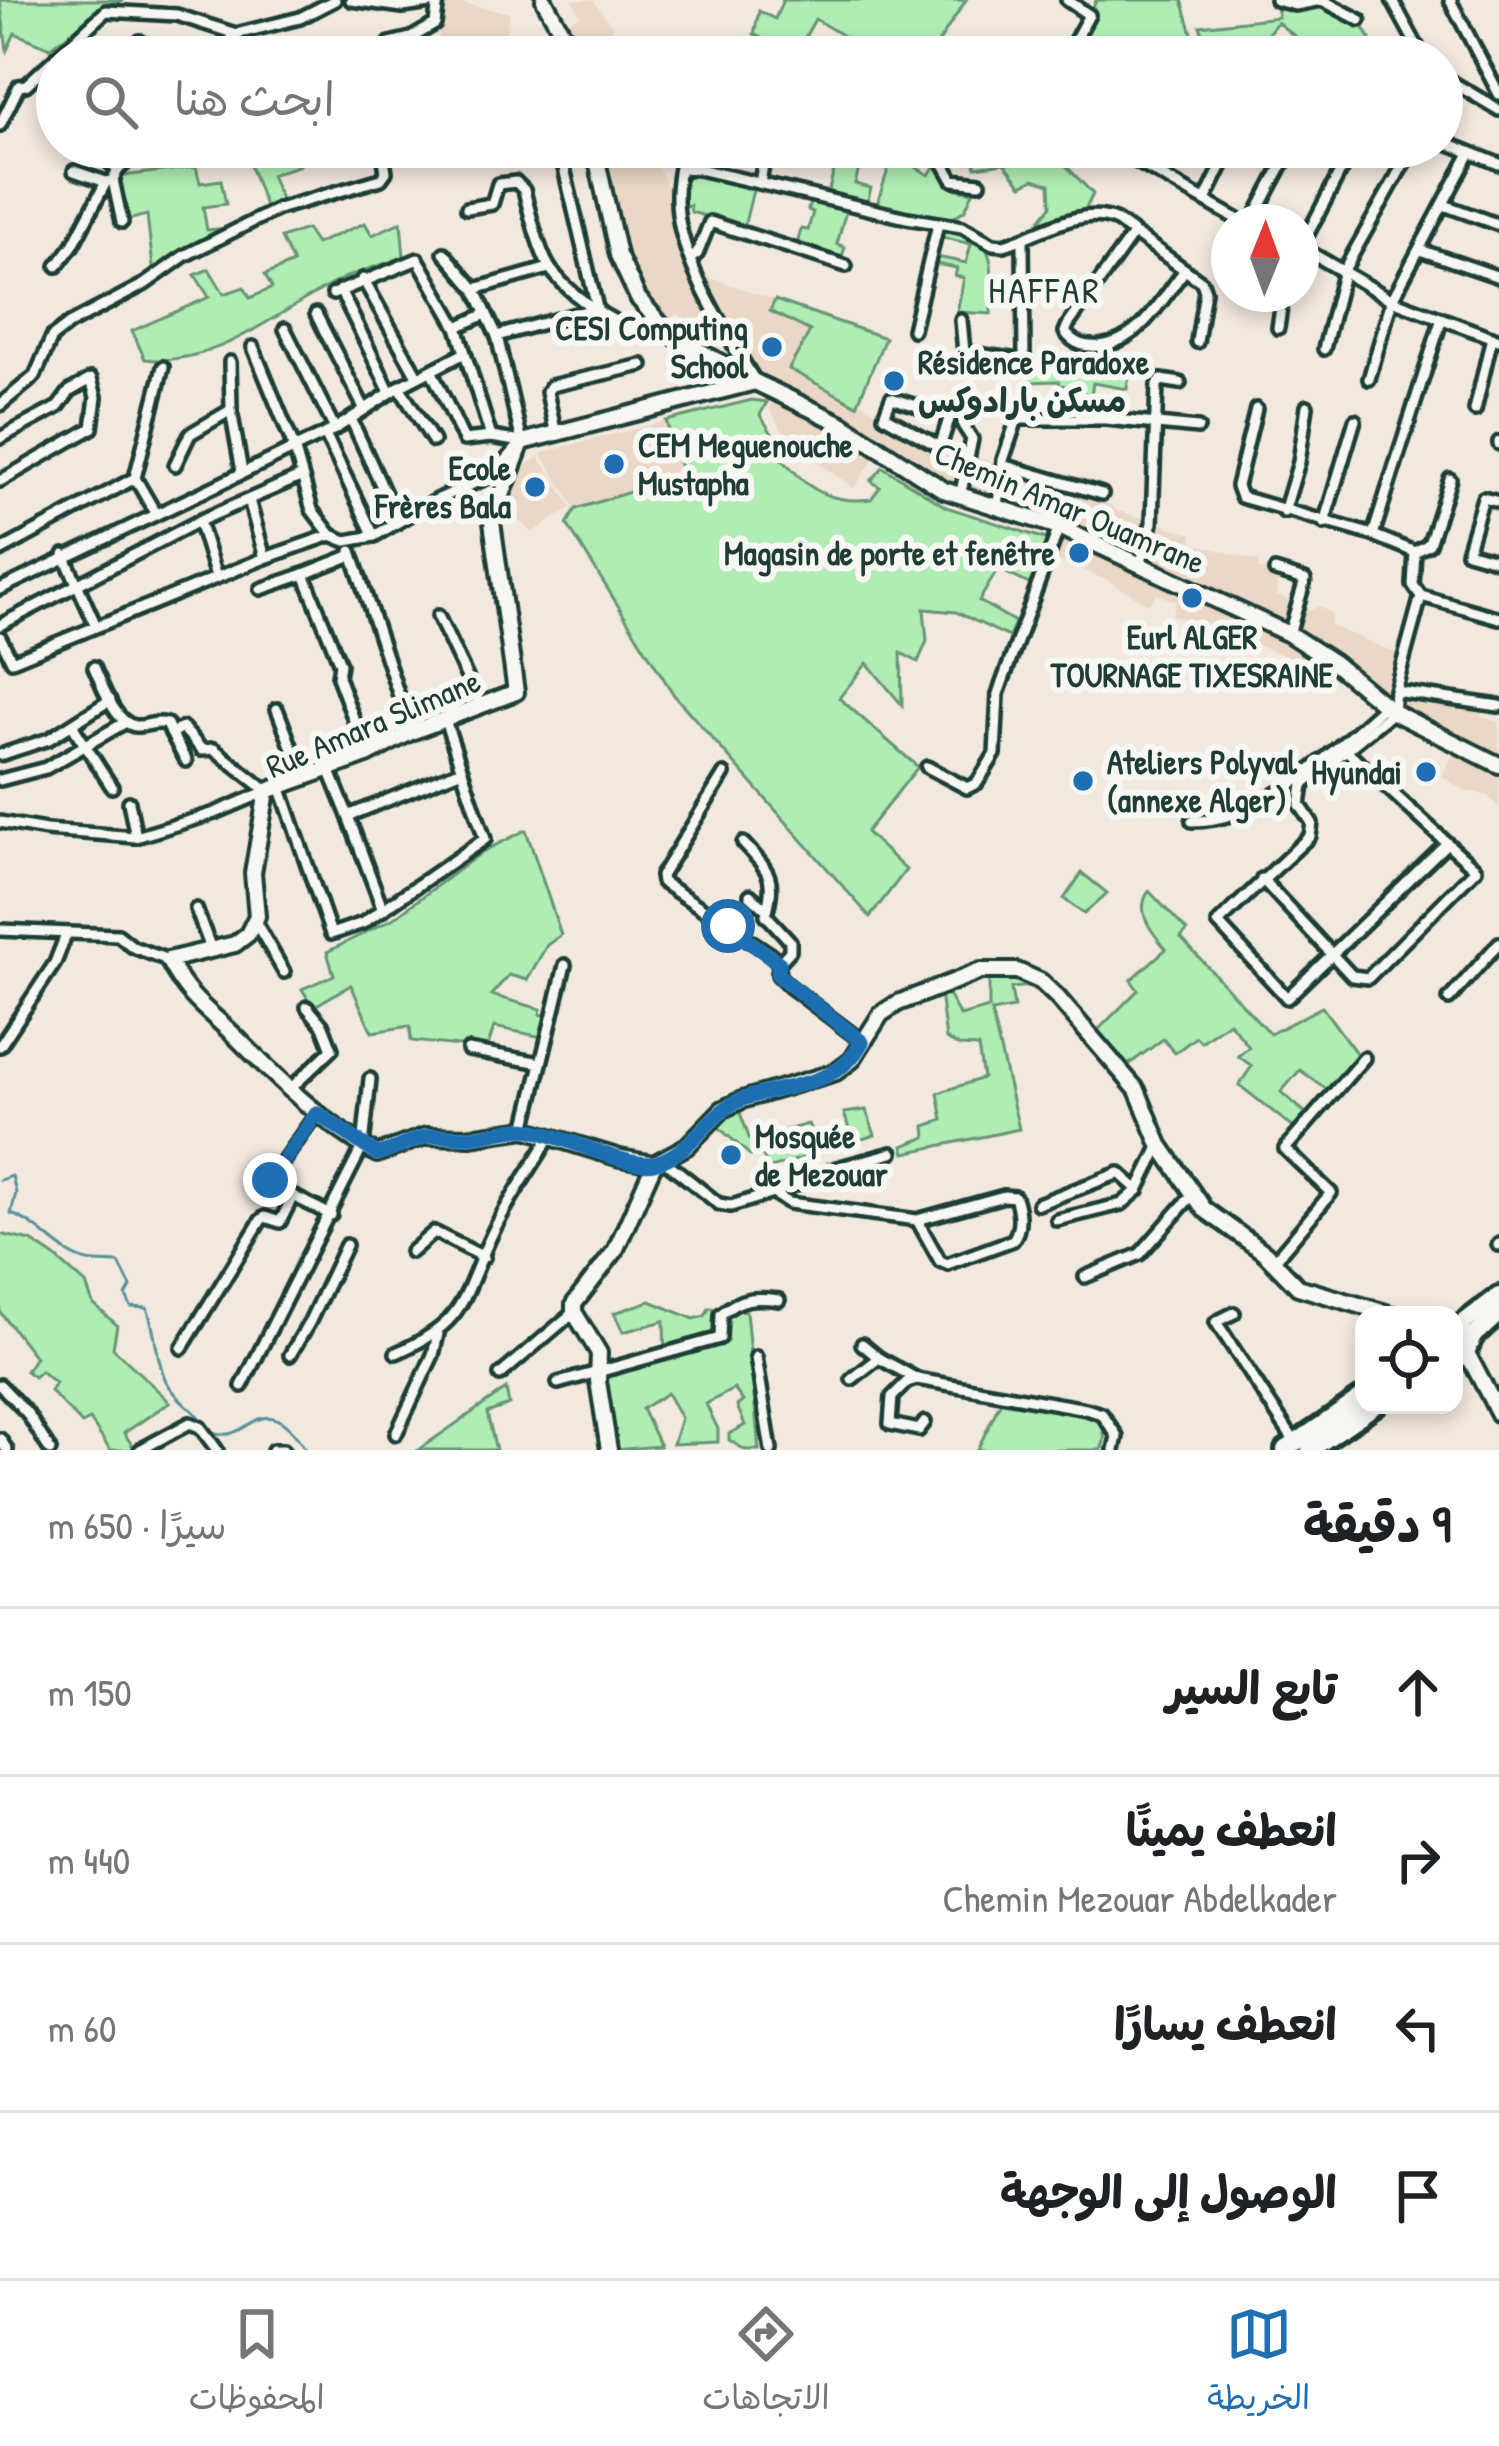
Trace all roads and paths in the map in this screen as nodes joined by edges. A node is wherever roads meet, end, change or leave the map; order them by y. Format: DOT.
graph roads {
  1 [pos="133,0"];
  2 [pos="335,0"];
  3 [pos="351,0"];
  4 [pos="544,0"];
  5 [pos="1067,0"];
  6 [pos="1276,0"];
  7 [pos="1392,0"];
  8 [pos="1450,0"];
  9 [pos="438,1"];
  10 [pos="141,11"];
  11 [pos="1360,20"];
  12 [pos="236,34"];
  13 [pos="75,36"];
  14 [pos="414,36"];
  15 [pos="561,36"];
  16 [pos="1077,36"];
  17 [pos="1412,36"];
  18 [pos="36,76"];
  19 [pos="19,86"];
  20 [pos="1463,89"];
  21 [pos="0,91"];
  22 [pos="1499,94"];
  23 [pos="1499,110"];
  24 [pos="0,125"];
  25 [pos="1463,152"];
  26 [pos="1469,155"];
  27 [pos="1499,164"];
  28 [pos="1463,167"];
  29 [pos="105,168"];
  30 [pos="122,168"];
  31 [pos="385,168"];
  32 [pos="564,168"];
  33 [pos="598,168"];
  34 [pos="680,168"];
  35 [pos="762,168"];
  36 [pos="946,168"];
  37 [pos="1148,168"];
  38 [pos="1221,168"];
  39 [pos="1281,168"];
  40 [pos="1342,168"];
  41 [pos="1401,168"];
  42 [pos="1463,168"];
  43 [pos="74,171"];
  44 [pos="112,178"];
  45 [pos="760,183"];
  46 [pos="980,183"];
  47 [pos="1205,200"];
  48 [pos="1212,204"];
  49 [pos="1262,204"];
  50 [pos="1444,206"];
  51 [pos="467,208"];
  52 [pos="1319,212"];
  53 [pos="122,222"];
  54 [pos="938,224"];
  55 [pos="1499,225"];
  56 [pos="1133,234"];
  57 [pos="1023,239"];
  58 [pos="1420,250"];
  59 [pos="444,253"];
  60 [pos="1319,257"];
  61 [pos="691,258"];
  62 [pos="57,266"];
  63 [pos="847,266"];
  64 [pos="549,268"];
  65 [pos="1185,270"];
  66 [pos="1344,270"];
  67 [pos="1499,278"];
  68 [pos="363,279"];
  69 [pos="475,289"];
  70 [pos="1392,300"];
  71 [pos="597,308"];
  72 [pos="1280,312"];
  73 [pos="316,314"];
  74 [pos="486,314"];
  75 [pos="961,320"];
  76 [pos="1441,321"];
  77 [pos="457,328"];
  78 [pos="1278,328"];
  79 [pos="285,329"];
  80 [pos="913,330"];
  81 [pos="668,333"];
  82 [pos="497,336"];
  83 [pos="1496,339"];
  84 [pos="1197,342"];
  85 [pos="253,347"];
  86 [pos="1324,350"];
  87 [pos="463,354"];
  88 [pos="230,362"];
  89 [pos="642,365"];
  90 [pos="163,367"];
  91 [pos="432,372"];
  92 [pos="417,376"];
  93 [pos="1369,379"];
  94 [pos="755,382"];
  95 [pos="1180,382"];
  96 [pos="394,389"];
  97 [pos="0,405"];
  98 [pos="1306,406"];
  99 [pos="364,408"];
  100 [pos="1256,409"];
  101 [pos="231,410"];
  102 [pos="1474,410"];
  103 [pos="950,416"];
  104 [pos="965,418"];
  105 [pos="352,419"];
  106 [pos="1355,420"];
  107 [pos="1154,425"];
  108 [pos="1198,428"];
  109 [pos="330,432"];
  110 [pos="556,435"];
  111 [pos="491,437"];
  112 [pos="0,438"];
  113 [pos="433,441"];
  114 [pos="522,442"];
  115 [pos="294,447"];
  116 [pos="175,465"];
  117 [pos="1003,465"];
  118 [pos="242,472"];
  119 [pos="300,477"];
  120 [pos="135,478"];
  121 [pos="1450,479"];
  122 [pos="0,481"];
  123 [pos="1102,494"];
  124 [pos="960,497"];
  125 [pos="249,500"];
  126 [pos="1499,502"];
  127 [pos="998,508"];
  128 [pos="1284,512"];
  129 [pos="156,514"];
  130 [pos="200,521"];
  131 [pos="398,522"];
  132 [pos="1324,523"];
  133 [pos="1059,527"];
  134 [pos="331,535"];
  135 [pos="374,536"];
  136 [pos="1373,536"];
  137 [pos="346,541"];
  138 [pos="0,551"];
  139 [pos="1415,552"];
  140 [pos="352,555"];
  141 [pos="64,556"];
  142 [pos="265,557"];
  143 [pos="1499,561"];
  144 [pos="1142,562"];
  145 [pos="1275,571"];
  146 [pos="304,574"];
  147 [pos="216,577"];
  148 [pos="79,586"];
  149 [pos="0,589"];
  150 [pos="261,589"];
  151 [pos="1421,596"];
  152 [pos="438,616"];
  153 [pos="1499,618"];
  154 [pos="0,625"];
  155 [pos="96,626"];
  156 [pos="1288,634"];
  157 [pos="0,637"];
  158 [pos="94,667"];
  159 [pos="1395,691"];
  160 [pos="110,700"];
  161 [pos="1499,706"];
  162 [pos="481,707"];
  163 [pos="277,709"];
  164 [pos="1390,709"];
  165 [pos="445,720"];
  166 [pos="126,722"];
  167 [pos="72,725"];
  168 [pos="411,732"];
  169 [pos="171,733"];
  170 [pos="86,747"];
  171 [pos="1345,749"];
  172 [pos="0,754"];
  173 [pos="368,755"];
  174 [pos="186,761"];
  175 [pos="1499,765"];
  176 [pos="927,767"];
  177 [pos="329,769"];
  178 [pos="462,770"];
  179 [pos="724,774"];
  180 [pos="303,777"];
  181 [pos="0,780"];
  182 [pos="112,787"];
  183 [pos="274,788"];
  184 [pos="129,802"];
  185 [pos="348,817"];
  186 [pos="1192,821"];
  187 [pos="0,822"];
  188 [pos="136,837"];
  189 [pos="743,843"];
  190 [pos="1447,843"];
  191 [pos="1262,880"];
  192 [pos="750,895"];
  193 [pos="196,909"];
  194 [pos="382,910"];
  195 [pos="766,910"];
  196 [pos="255,921"];
  197 [pos="0,930"];
  198 [pos="66,935"];
  199 [pos="1499,943"];
  200 [pos="211,949"];
  201 [pos="1332,957"];
  202 [pos="168,960"];
  203 [pos="779,963"];
  204 [pos="566,965"];
  205 [pos="284,972"];
  206 [pos="1449,999"];
  207 [pos="307,1006"];
  208 [pos="862,1042"];
  209 [pos="0,1046"];
  210 [pos="469,1050"];
  211 [pos="1364,1058"];
  212 [pos="542,1063"];
  213 [pos="370,1079"];
  214 [pos="288,1091"];
  215 [pos="317,1113"];
  216 [pos="525,1129"];
  217 [pos="550,1137"];
  218 [pos="1160,1145"];
  219 [pos="363,1146"];
  220 [pos="892,1153"];
  221 [pos="658,1161"];
  222 [pos="1138,1190"];
  223 [pos="772,1193"];
  224 [pos="1192,1194"];
  225 [pos="292,1196"];
  226 [pos="1038,1204"];
  227 [pos="332,1215"];
  228 [pos="917,1220"];
  229 [pos="1057,1220"];
  230 [pos="346,1245"];
  231 [pos="412,1252"];
  232 [pos="484,1257"];
  233 [pos="1273,1262"];
  234 [pos="304,1270"];
  235 [pos="1084,1277"];
  236 [pos="329,1284"];
  237 [pos="1499,1296"];
  238 [pos="778,1300"];
  239 [pos="1362,1306"];
  240 [pos="574,1312"];
  241 [pos="1234,1313"];
  242 [pos="1499,1313"];
  243 [pos="1463,1323"];
  244 [pos="438,1332"];
  245 [pos="862,1344"];
  246 [pos="182,1348"];
  247 [pos="396,1352"];
  248 [pos="1463,1353"];
  249 [pos="290,1355"];
  250 [pos="756,1358"];
  251 [pos="879,1358"];
  252 [pos="600,1372"];
  253 [pos="500,1375"];
  254 [pos="852,1379"];
  255 [pos="917,1379"];
  256 [pos="558,1383"];
  257 [pos="0,1385"];
  258 [pos="242,1387"];
  259 [pos="1355,1403"];
  260 [pos="1359,1414"];
  261 [pos="1499,1414"];
  262 [pos="925,1422"];
  263 [pos="396,1434"];
  264 [pos="0,1439"];
  265 [pos="1297,1448"];
  266 [pos="7,1450"];
  267 [pos="50,1450"];
  268 [pos="140,1450"];
  269 [pos="217,1450"];
  270 [pos="273,1450"];
  271 [pos="283,1450"];
  272 [pos="609,1450"];
  273 [pos="771,1450"];
  274 [pos="1114,1450"];
  1 -- 10 [label="street"];
  2 -- 12 [label="street"];
  3 -- 9 [label="street"];
  4 -- 15 [label="street"];
  5 -- 16 [label="street"];
  6 -- 11 [label="street"];
  7 -- 17 [label="street"];
  8 -- 22 [label="street"];
  9 -- 14 [label="street"];
  10 -- 12 [label="street"];
  10 -- 13 [label="street"];
  18 -- 19 [label="street"];
  19 -- 21 [label="street"];
  19 -- 24 [label="street"];
  20 -- 23 [label="street"];
  25 -- 26 [label="street"];
  26 -- 27 [label="street"];
  26 -- 28 [label="street"];
  29 -- 44 [label="street"];
  30 -- 44 [label="street"];
  31 -- 97 [label="street"];
  32 -- 71 [label="street"];
  33 -- 81 [label="street, Chemin Amar Ouamrane"];
  34 -- 45 [label="street"];
  34 -- 61 [label="street"];
  35 -- 45 [label="street"];
  36 -- 46 [label="street"];
  37 -- 47 [label="street"];
  38 -- 47 [label="street"];
  39 -- 49 [label="street"];
  40 -- 52 [label="street"];
  41 -- 66 [label="street"];
  42 -- 50 [label="street"];
  43 -- 44 [label="street"];
  44 -- 53 [label="street"];
  44 -- 62 [label="street"];
  45 -- 54 [label="street"];
  47 -- 48 [label="street"];
  50 -- 55 [label="street"];
  50 -- 58 [label="street"];
  51 -- 64 [label="street"];
  54 -- 57 [label="street"];
  54 -- 80 [label="street"];
  56 -- 57 [label="street"];
  56 -- 65 [label="street"];
  56 -- 65 [label="street"];
  57 -- 75 [label="street"];
  58 -- 67 [label="street"];
  58 -- 70 [label="street"];
  59 -- 69 [label="street"];
  60 -- 66 [label="street"];
  61 -- 63 [label="street"];
  61 -- 94 [label="street"];
  64 -- 69 [label="street"];
  64 -- 71 [label="street"];
  65 -- 84 [label="street"];
  66 -- 70 [label="street"];
  66 -- 86 [label="street"];
  68 -- 77 [label="street"];
  68 -- 92 [label="street"];
  68 -- 96 [label="street"];
  69 -- 74 [label="street"];
  70 -- 76 [label="street"];
  70 -- 93 [label="street"];
  71 -- 81 [label="street"];
  71 -- 82 [label="street"];
  72 -- 78 [label="street"];
  73 -- 99 [label="street"];
  74 -- 77 [label="street"];
  74 -- 82 [label="street"];
  76 -- 83 [label="street"];
  76 -- 136 [label="street"];
  77 -- 87 [label="street"];
  79 -- 109 [label="street"];
  81 -- 94 [label="street, Chemin Amar Ouamrane"];
  82 -- 114 [label="street"];
  83 -- 102 [label="street"];
  85 -- 115 [label="street"];
  87 -- 91 [label="street"];
  87 -- 111 [label="street"];
  88 -- 101 [label="street"];
  89 -- 110 [label="street"];
  90 -- 120 [label="street"];
  91 -- 92 [label="street"];
  91 -- 111 [label="street"];
  92 -- 96 [label="street"];
  94 -- 110 [label="street"];
  94 -- 124 [label="street, Chemin Amar Ouamrane"];
  95 -- 107 [label="street"];
  96 -- 99 [label="street"];
  96 -- 113 [label="street"];
  98 -- 128 [label="street"];
  99 -- 105 [label="street"];
  100 -- 128 [label="street"];
  101 -- 116 [label="street"];
  101 -- 118 [label="street"];
  103 -- 103 [label="street"];
  104 -- 124 [label="street"];
  105 -- 109 [label="street"];
  105 -- 131 [label="street"];
  106 -- 132 [label="street"];
  107 -- 108 [label="street"];
  107 -- 117 [label="street"];
  107 -- 144 [label="street"];
  109 -- 115 [label="street"];
  109 -- 135 [label="street"];
  110 -- 114 [label="street"];
  111 -- 114 [label="street"];
  112 -- 122 [label="street"];
  114 -- 131 [label="street"];
  114 -- 162 [label="street, Rue Amara Slimane"];
  115 -- 118 [label="street"];
  115 -- 119 [label="street"];
  117 -- 123 [label="street"];
  117 -- 127 [label="street"];
  118 -- 129 [label="street"];
  119 -- 125 [label="street"];
  119 -- 134 [label="street"];
  120 -- 129 [label="street"];
  120 -- 138 [label="street"];
  121 -- 139 [label="street"];
  124 -- 127 [label="street, Chemin Amar Ouamrane"];
  125 -- 130 [label="street"];
  125 -- 142 [label="street"];
  126 -- 143 [label="street"];
  127 -- 133 [label="street, Chemin Amar Ouamrane"];
  128 -- 132 [label="street"];
  129 -- 141 [label="street"];
  130 -- 147 [label="street"];
  130 -- 148 [label="street"];
  131 -- 135 [label="street"];
  132 -- 136 [label="street"];
  133 -- 144 [label="street, Chemin Amar Ouamrane"];
  133 -- 176 [label="street"];
  134 -- 137 [label="street"];
  134 -- 142 [label="street"];
  135 -- 137 [label="street"];
  136 -- 139 [label="street"];
  137 -- 140 [label="street"];
  139 -- 151 [label="street"];
  140 -- 146 [label="street"];
  140 -- 168 [label="street"];
  141 -- 148 [label="street"];
  141 -- 149 [label="street"];
  142 -- 147 [label="street"];
  144 -- 156 [label="street, Chemin Amar Ouamrane"];
  145 -- 156 [label="street"];
  146 -- 150 [label="street"];
  146 -- 173 [label="street"];
  147 -- 155 [label="street"];
  148 -- 154 [label="street"];
  148 -- 155 [label="street"];
  151 -- 153 [label="street"];
  151 -- 159 [label="street"];
  152 -- 162 [label="street"];
  155 -- 157 [label="street"];
  156 -- 164 [label="street, Chemin Amar Ouamrane"];
  158 -- 160 [label="street"];
  159 -- 161 [label="street"];
  159 -- 164 [label="street"];
  160 -- 166 [label="street"];
  160 -- 167 [label="street"];
  162 -- 165 [label="street, Rue Amara Slimane"];
  163 -- 180 [label="street"];
  164 -- 171 [label="street"];
  164 -- 175 [label="street, Chemin Amar Ouamrane"];
  164 -- 186 [label="street"];
  165 -- 168 [label="street, Rue Amara Slimane"];
  165 -- 178 [label="street"];
  166 -- 169 [label="street"];
  166 -- 170 [label="street"];
  167 -- 170 [label="street"];
  167 -- 172 [label="street"];
  168 -- 173 [label="street, Rue Amara Slimane"];
  169 -- 174 [label="street"];
  169 -- 183 [label="street"];
  170 -- 181 [label="street"];
  170 -- 182 [label="street"];
  171 -- 190 [label="street"];
  171 -- 191 [label="street"];
  173 -- 177 [label="street, Rue Amara Slimane"];
  177 -- 180 [label="street, Rue Amara Slimane"];
  177 -- 185 [label="street"];
  178 -- 185 [label="street"];
  178 -- 194 [label="street"];
  179 -- 203 [label="street"];
  180 -- 183 [label="street, Rue Amara Slimane"];
  183 -- 188 [label="street"];
  183 -- 194 [label="street"];
  183 -- 196 [label="street, Rue Amara Slimane"];
  184 -- 188 [label="street"];
  185 -- 194 [label="street"];
  187 -- 188 [label="street"];
  189 -- 195 [label="street"];
  190 -- 201 [label="street"];
  190 -- 201 [label="street"];
  191 -- 201 [label="street"];
  191 -- 201 [label="street"];
  192 -- 195 [label="street"];
  193 -- 200 [label="street"];
  195 -- 203 [label="street"];
  196 -- 200 [label="street"];
  196 -- 205 [label="street"];
  197 -- 198 [label="street"];
  198 -- 202 [label="street"];
  198 -- 209 [label="street"];
  199 -- 206 [label="street"];
  200 -- 202 [label="street"];
  202 -- 214 [label="street"];
  203 -- 208 [label="street"];
  204 -- 212 [label="street"];
  207 -- 214 [label="street"];
  208 -- 218 [label="street"];
  208 -- 221 [label="street"];
  210 -- 212 [label="street"];
  211 -- 233 [label="street"];
  212 -- 216 [label="street"];
  213 -- 219 [label="street"];
  214 -- 215 [label="street"];
  215 -- 219 [label="street"];
  215 -- 225 [label="street"];
  216 -- 217 [label="street"];
  216 -- 219 [label="street"];
  217 -- 221 [label="street"];
  217 -- 232 [label="street"];
  218 -- 222 [label="street"];
  218 -- 224 [label="street"];
  219 -- 227 [label="street"];
  220 -- 223 [label="street"];
  221 -- 223 [label="street"];
  221 -- 240 [label="street"];
  222 -- 226 [label="street"];
  222 -- 229 [label="street"];
  223 -- 228 [label="street"];
  224 -- 233 [label="street"];
  224 -- 235 [label="street"];
  225 -- 227 [label="street"];
  225 -- 246 [label="street"];
  227 -- 234 [label="street"];
  228 -- 228 [label="street"];
  230 -- 236 [label="street"];
  231 -- 232 [label="street"];
  232 -- 244 [label="street"];
  233 -- 239 [label="street"];
  234 -- 236 [label="street"];
  234 -- 258 [label="street"];
  236 -- 249 [label="street"];
  237 -- 243 [label="highway"];
  238 -- 252 [label="street"];
  240 -- 252 [label="street"];
  240 -- 253 [label="street"];
  241 -- 265 [label="street"];
  242 -- 248 [label="highway"];
  244 -- 247 [label="street"];
  244 -- 263 [label="street"];
  245 -- 251 [label="street"];
  248 -- 261 [label="street"];
  250 -- 273 [label="street"];
  251 -- 254 [label="street"];
  251 -- 255 [label="street"];
  252 -- 256 [label="street"];
  252 -- 272 [label="street"];
  255 -- 262 [label="street"];
  255 -- 274 [label="street"];
  257 -- 267 [label="street"];
  259 -- 265 [label="highway"];
  260 -- 265 [label="highway"];
  264 -- 266 [label="street"];
  268 -- 269 [label="street"];
  270 -- 271 [label="street"];
}
